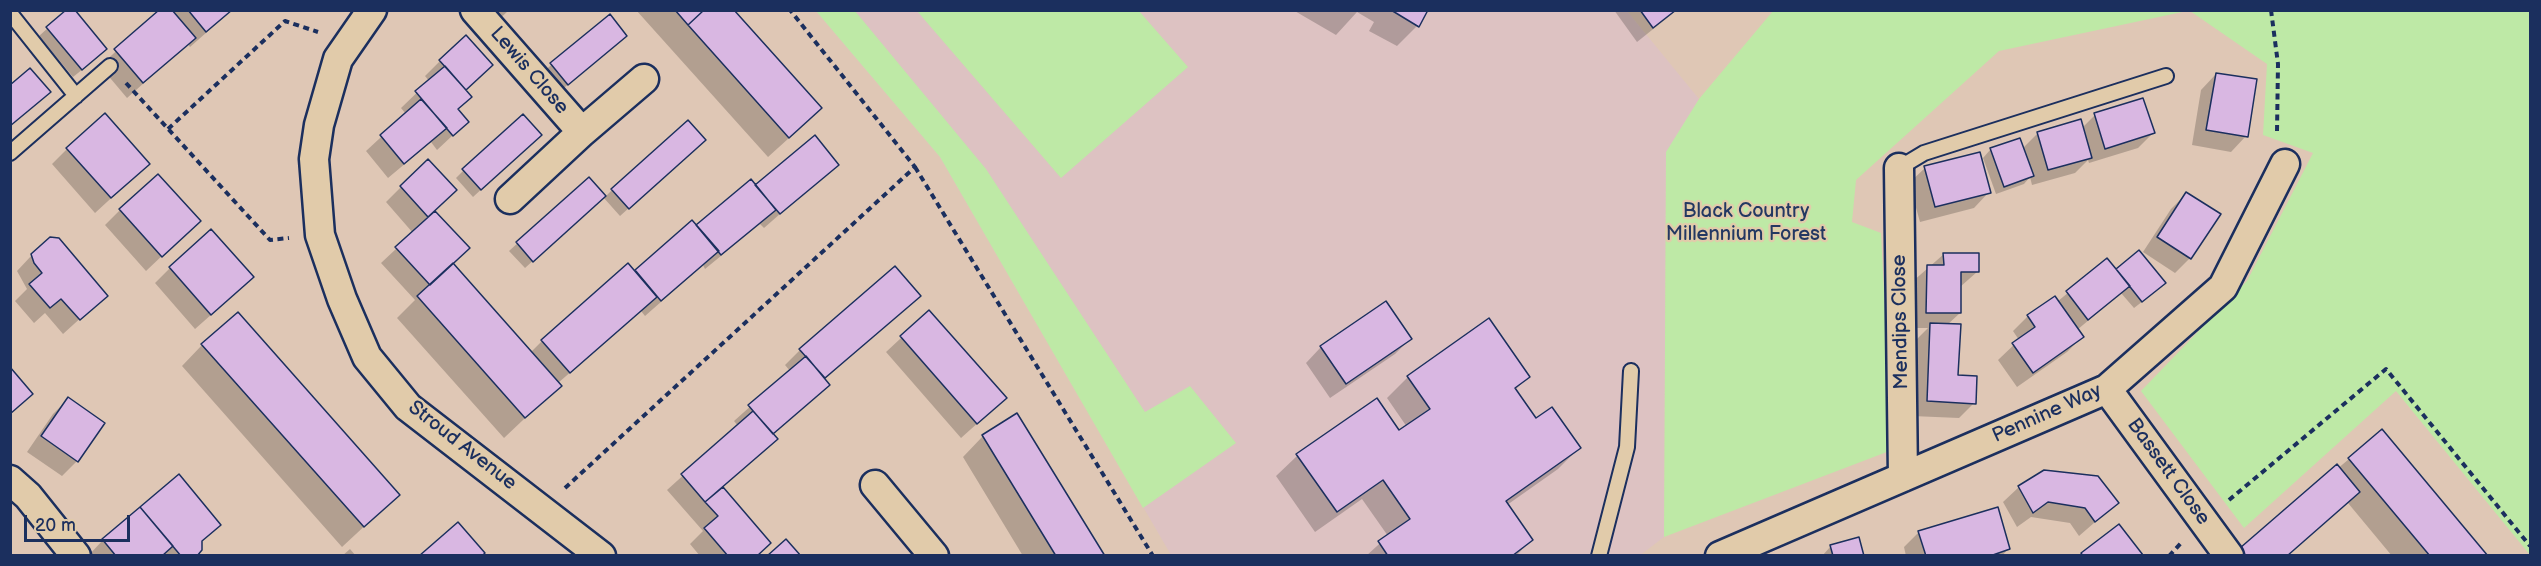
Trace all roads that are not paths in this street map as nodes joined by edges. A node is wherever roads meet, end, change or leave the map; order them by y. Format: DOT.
graph roads {
  1 [pos="372,10"];
  2 [pos="475,10"];
  3 [pos="10,13"];
  4 [pos="110,66"];
  5 [pos="2166,76"];
  6 [pos="644,79"];
  7 [pos="76,96"];
  8 [pos="582,132"];
  9 [pos="10,153"];
  10 [pos="2285,164"];
  11 [pos="1899,168"];
  12 [pos="510,199"];
  13 [pos="1631,371"];
  14 [pos="2107,389"];
  15 [pos="1903,477"];
  16 [pos="10,480"];
  17 [pos="875,485"];
  18 [pos="568,547"];
  19 [pos="76,555"];
  20 [pos="600,555"];
  21 [pos="934,555"];
  22 [pos="1599,555"];
  23 [pos="1720,555"];
  24 [pos="2229,555"];
  1 -- 18 [label="street, Stroud Avenue"];
  2 -- 8 [label="street, Lewis Close"];
  3 -- 7 [label="lane"];
  4 -- 7 [label="lane"];
  5 -- 11 [label="lane"];
  6 -- 8 [label="street, Lewis Close"];
  7 -- 9 [label="lane"];
  8 -- 12 [label="street, Lewis Close"];
  10 -- 14 [label="street, Pennine Way"];
  11 -- 15 [label="street, Mendips Close"];
  13 -- 22 [label="lane"];
  14 -- 15 [label="street, Pennine Way"];
  14 -- 24 [label="street, Bassett Close"];
  15 -- 23 [label="street, Pennine Way"];
  16 -- 19 [label="street"];
  17 -- 21 [label="street"];
  18 -- 20 [label="street, Stroud Avenue"];
}
